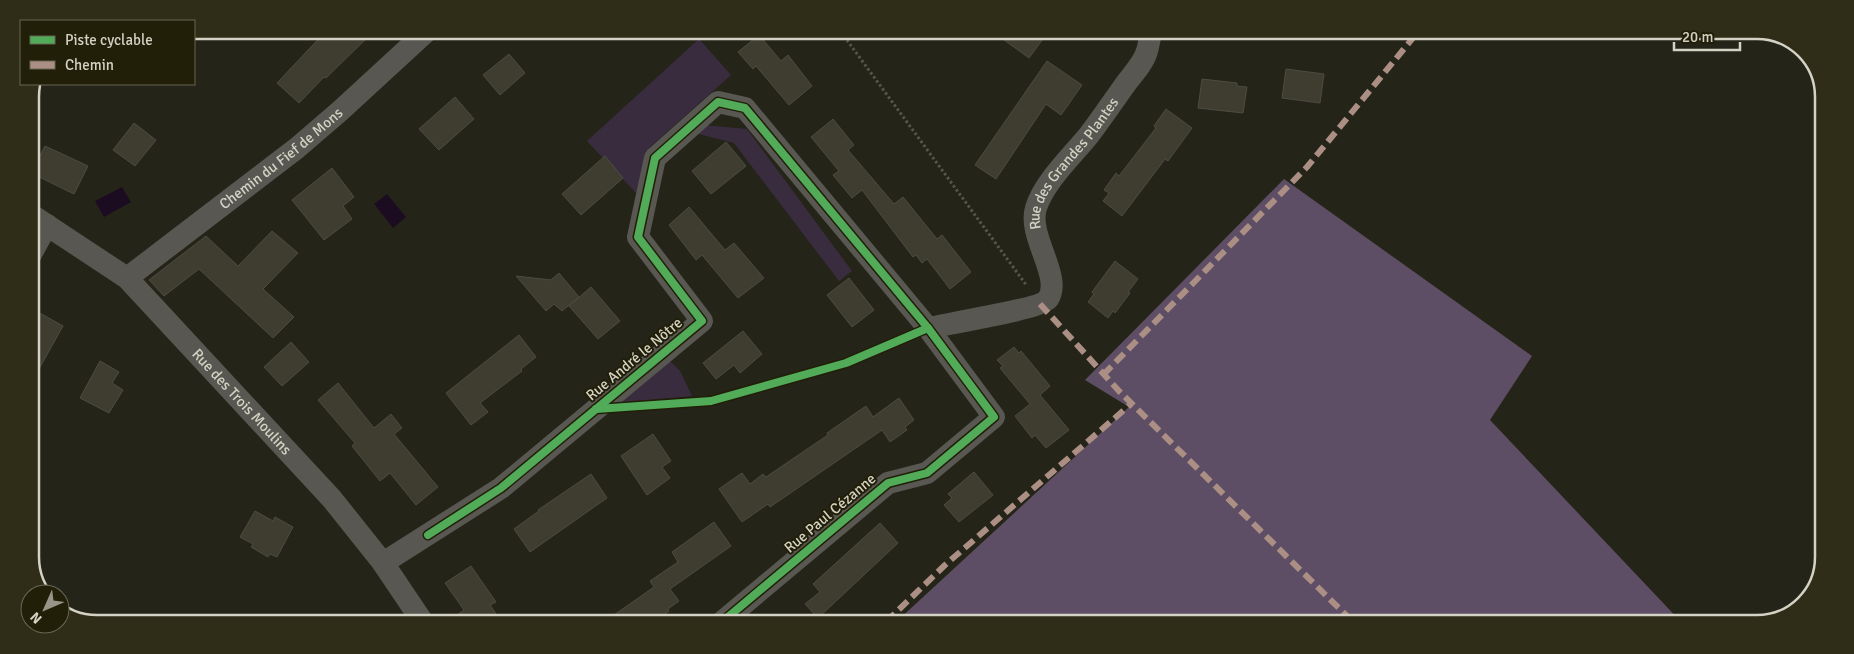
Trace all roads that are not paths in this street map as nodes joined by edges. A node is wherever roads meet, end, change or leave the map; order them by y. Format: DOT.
graph roads {
  1 [pos="418,39"];
  2 [pos="1150,39"];
  3 [pos="39,219"];
  4 [pos="126,278"];
  5 [pos="928,328"];
  6 [pos="383,563"];
  7 [pos="418,615"];
  8 [pos="730,615"];
  1 -- 4 [label="street, Chemin du Fief de Mons"];
  2 -- 5 [label="street, Rue des Grandes Plantes"];
  3 -- 4 [label="street, Rue des Trois Moulins"];
  4 -- 6 [label="street, Rue des Trois Moulins"];
  5 -- 6 [label="street, Rue André le Nôtre"];
  5 -- 8 [label="street, Rue Paul Cézanne"];
  6 -- 7 [label="street, Rue des Trois Moulins"];
}
